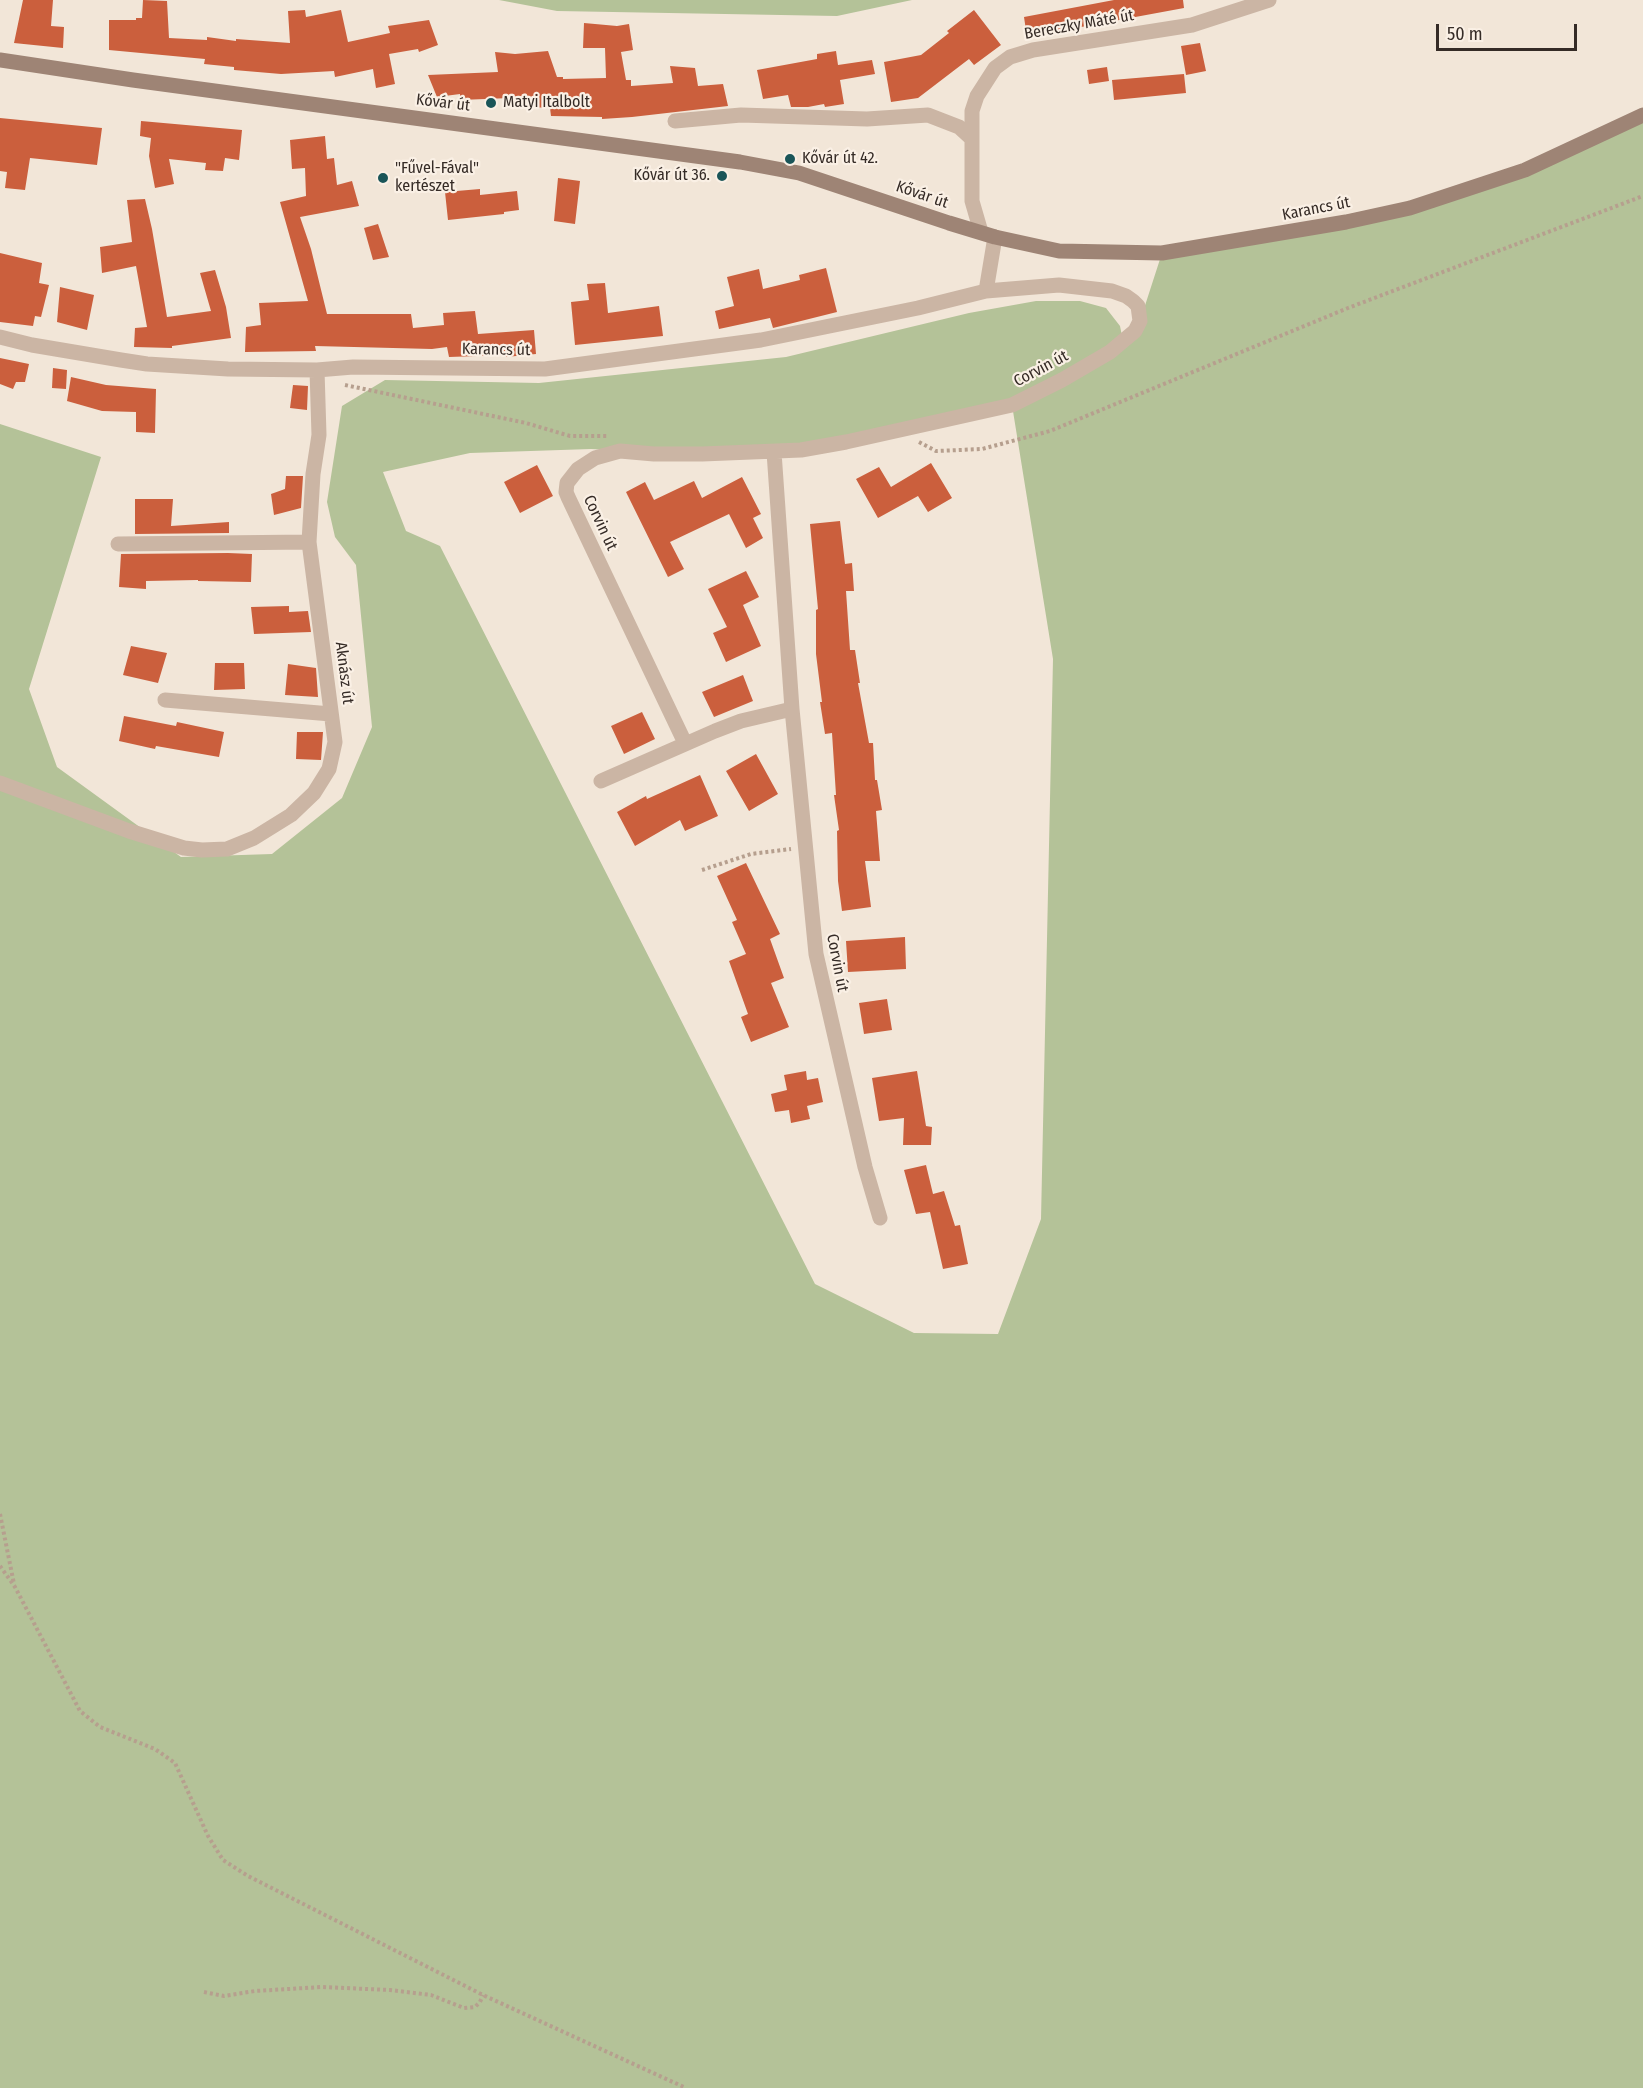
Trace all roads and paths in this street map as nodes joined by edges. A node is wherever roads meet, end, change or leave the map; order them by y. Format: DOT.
graph roads {
  1 [pos="1269,0"];
  2 [pos="0,60"];
  3 [pos="1643,115"];
  4 [pos="675,121"];
  5 [pos="971,138"];
  6 [pos="1643,196"];
  7 [pos="988,235"];
  8 [pos="986,291"];
  9 [pos="0,337"];
  10 [pos="316,369"];
  11 [pos="342,385"];
  12 [pos="897,431"];
  13 [pos="630,451"];
  14 [pos="774,452"];
  15 [pos="309,542"];
  16 [pos="118,544"];
  17 [pos="165,700"];
  18 [pos="792,709"];
  19 [pos="331,714"];
  20 [pos="685,743"];
  21 [pos="601,781"];
  22 [pos="0,783"];
  23 [pos="806,850"];
  24 [pos="702,870"];
  25 [pos="880,1218"];
  26 [pos="0,1514"];
  27 [pos="0,1566"];
  28 [pos="15,1587"];
  29 [pos="204,1992"];
  30 [pos="483,1995"];
  31 [pos="686,2088"];
  1 -- 5 [label="street, Bereczky Máté út"];
  2 -- 7 [label="main road, Kővár út"];
  3 -- 7 [label="main road, Karancs út"];
  4 -- 5 [label="street"];
  5 -- 7 [label="street, Bereczky Máté út"];
  6 -- 12 [label="path"];
  7 -- 8 [label="street"];
  8 -- 10 [label="street, Karancs út"];
  8 -- 12 [label="street, Corvin út"];
  9 -- 10 [label="street, Karancs út"];
  10 -- 15 [label="street, Aknász út"];
  11 -- 13 [label="path"];
  12 -- 14 [label="street, Corvin út"];
  13 -- 14 [label="street, Corvin út"];
  13 -- 20 [label="street, Corvin út"];
  14 -- 18 [label="street, Corvin út"];
  15 -- 16 [label="street"];
  15 -- 19 [label="street, Aknász út"];
  17 -- 19 [label="street, Aknász út"];
  18 -- 20 [label="street"];
  18 -- 23 [label="street, Corvin út"];
  19 -- 22 [label="street"];
  20 -- 21 [label="street"];
  23 -- 24 [label="path"];
  23 -- 25 [label="street, Corvin út"];
  26 -- 28 [label="path"];
  27 -- 28 [label="path"];
  28 -- 30 [label="path"];
  29 -- 30 [label="path"];
  30 -- 31 [label="path"];
}
